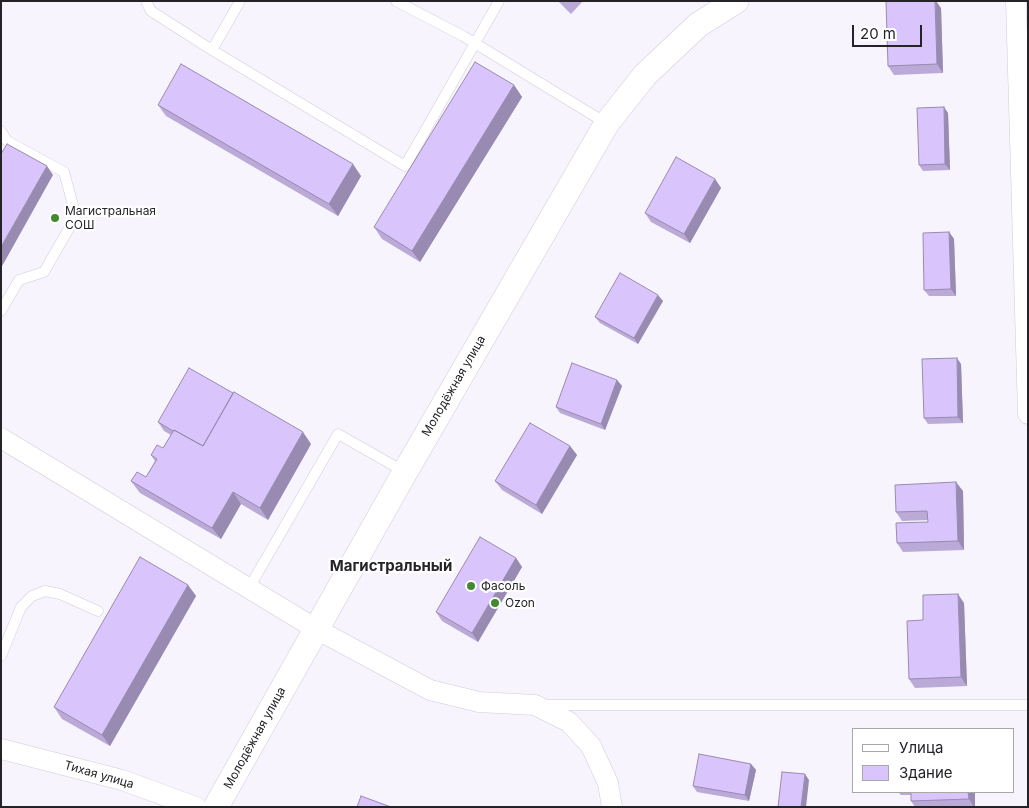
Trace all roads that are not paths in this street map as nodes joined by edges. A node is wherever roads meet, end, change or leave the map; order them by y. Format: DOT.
graph roads {
  1 [pos="146,1"];
  2 [pos="240,1"];
  3 [pos="396,1"];
  4 [pos="499,1"];
  5 [pos="736,1"];
  6 [pos="1016,1"];
  7 [pos="476,44"];
  8 [pos="212,50"];
  9 [pos="607,123"];
  10 [pos="1,131"];
  11 [pos="1,311"];
  12 [pos="1028,414"];
  13 [pos="1,438"];
  14 [pos="405,472"];
  15 [pos="249,588"];
  16 [pos="98,610"];
  17 [pos="316,629"];
  18 [pos="1,656"];
  19 [pos="535,705"];
  20 [pos="1028,705"];
  21 [pos="1,749"];
  22 [pos="196,807"];
  23 [pos="216,807"];
  24 [pos="612,807"];
  1 -- 8 [label="lane"];
  2 -- 8 [label="lane"];
  3 -- 7 [label="lane"];
  4 -- 7 [label="lane"];
  5 -- 9 [label="street, Молодёжная улица"];
  6 -- 12 [label="street"];
  7 -- 8 [label="lane"];
  7 -- 9 [label="lane"];
  9 -- 14 [label="street, Молодёжная улица"];
  10 -- 11 [label="lane"];
  13 -- 15 [label="street"];
  14 -- 15 [label="lane"];
  14 -- 17 [label="street, Молодёжная улица"];
  15 -- 17 [label="street"];
  16 -- 18 [label="lane"];
  17 -- 19 [label="street"];
  17 -- 23 [label="street, Молодёжная улица"];
  19 -- 20 [label="lane"];
  19 -- 24 [label="street"];
  21 -- 22 [label="street, Тихая улица"];
}
